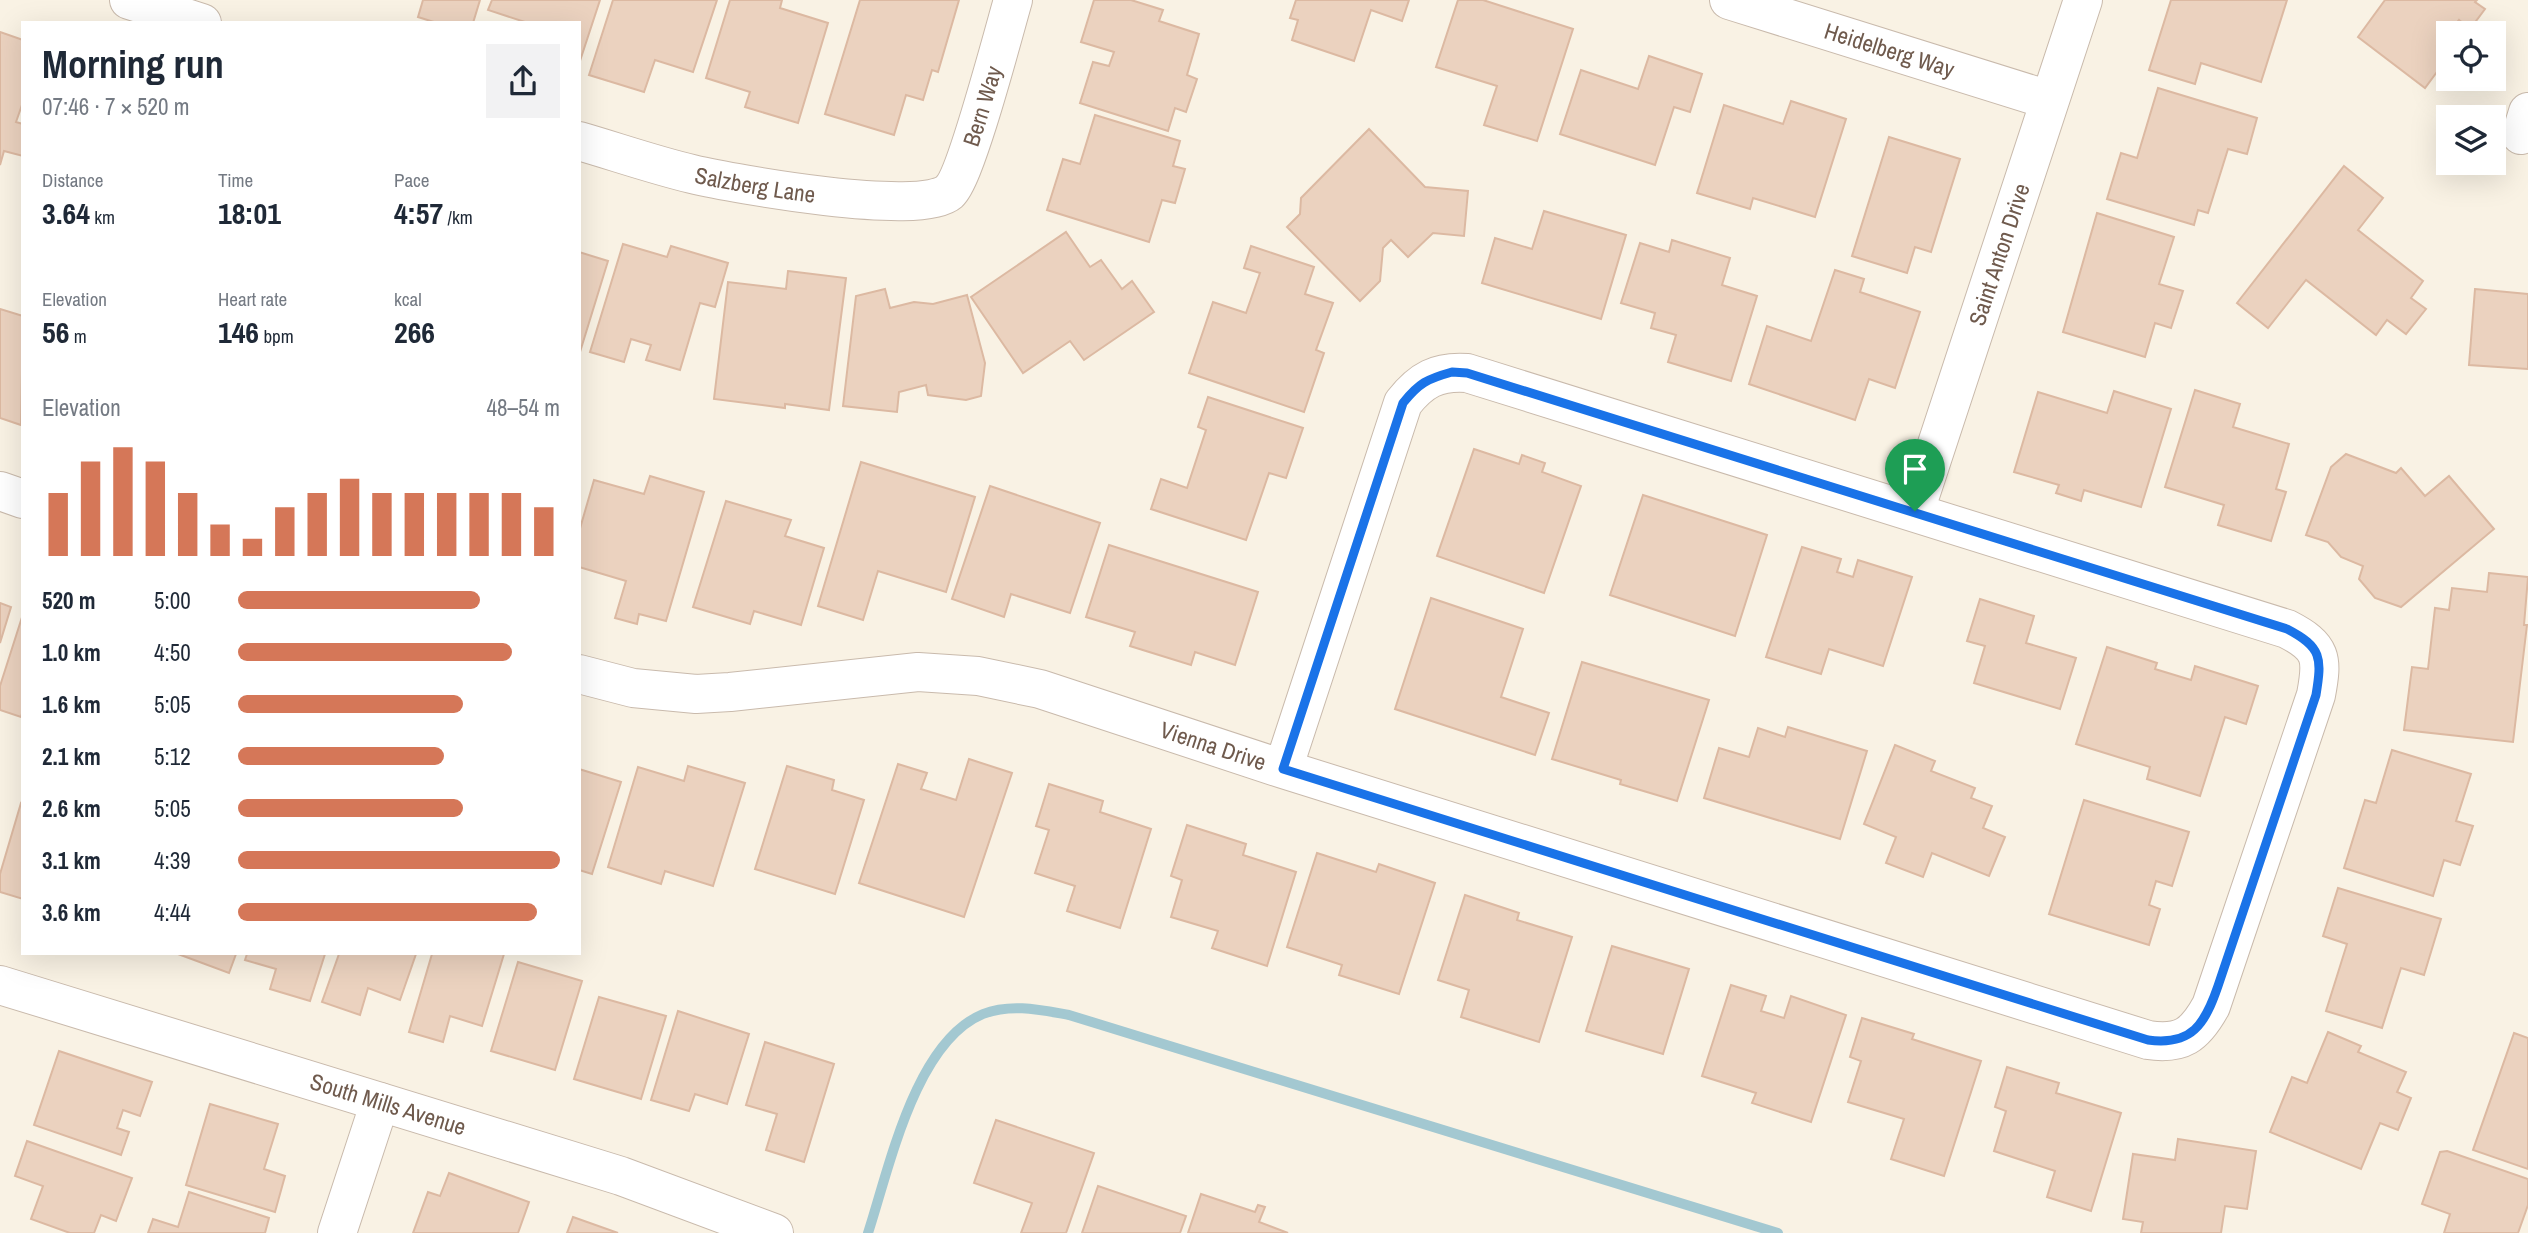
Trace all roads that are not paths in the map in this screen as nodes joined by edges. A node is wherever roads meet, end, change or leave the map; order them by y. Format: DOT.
graph roads {
  1 [pos="129,0"];
  2 [pos="1013,0"];
  3 [pos="1729,0"];
  4 [pos="2083,0"];
  5 [pos="196,21"];
  6 [pos="2049,100"];
  7 [pos="581,142"];
  8 [pos="935,200"];
  9 [pos="0,491"];
  10 [pos="21,498"];
  11 [pos="1915,511"];
  12 [pos="581,675"];
  13 [pos="1283,769"];
  14 [pos="1,989"];
  15 [pos="380,1102"];
  16 [pos="765,1231"];
  17 [pos="337,1233"];
  1 -- 5 [label="street"];
  2 -- 8 [label="street, Bern Way"];
  3 -- 6 [label="street, Heidelberg Way"];
  4 -- 6 [label="street, Saint Anton Drive"];
  6 -- 11 [label="street, Saint Anton Drive"];
  7 -- 8 [label="street, Salzberg Lane"];
  9 -- 10 [label="street"];
  11 -- 13 [label="street"];
  11 -- 13 [label="street, Vienna Drive"];
  12 -- 13 [label="street, Vienna Drive"];
  14 -- 15 [label="street, South Mills Avenue"];
  15 -- 16 [label="street, South Mills Avenue"];
  15 -- 17 [label="street"];
}
